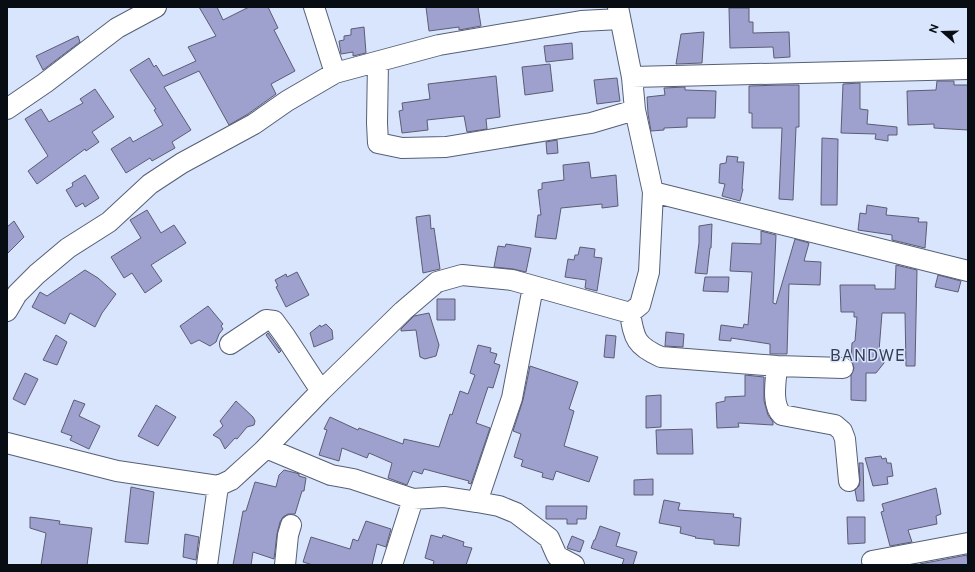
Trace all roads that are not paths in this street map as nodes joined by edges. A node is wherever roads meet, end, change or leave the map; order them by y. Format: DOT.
graph roads {
  1 [pos="156,7"];
  2 [pos="314,7"];
  3 [pos="620,10"];
  4 [pos="378,62"];
  5 [pos="968,69"];
  6 [pos="335,73"];
  7 [pos="632,77"];
  8 [pos="7,109"];
  9 [pos="635,110"];
  10 [pos="653,192"];
  11 [pos="968,271"];
  12 [pos="533,286"];
  13 [pos="7,311"];
  14 [pos="630,314"];
  15 [pos="230,344"];
  16 [pos="777,366"];
  17 [pos="842,368"];
  18 [pos="320,391"];
  19 [pos="7,443"];
  20 [pos="264,450"];
  21 [pos="849,481"];
  22 [pos="218,486"];
  23 [pos="413,499"];
  24 [pos="477,502"];
  25 [pos="291,525"];
  26 [pos="968,543"];
  27 [pos="872,561"];
  28 [pos="562,562"];
  29 [pos="207,565"];
  30 [pos="285,565"];
  31 [pos="392,565"];
  1 -- 8 [label="street"];
  2 -- 6 [label="street"];
  3 -- 4 [label="street"];
  3 -- 7 [label="street"];
  4 -- 6 [label="street"];
  4 -- 9 [label="street"];
  5 -- 7 [label="street"];
  6 -- 13 [label="street"];
  7 -- 9 [label="street"];
  9 -- 10 [label="street"];
  10 -- 11 [label="street"];
  10 -- 14 [label="street"];
  12 -- 14 [label="street"];
  12 -- 18 [label="street"];
  12 -- 24 [label="street"];
  14 -- 16 [label="street"];
  15 -- 18 [label="street"];
  16 -- 17 [label="street"];
  16 -- 21 [label="street"];
  18 -- 20 [label="street"];
  19 -- 22 [label="street"];
  20 -- 22 [label="street"];
  20 -- 23 [label="street"];
  22 -- 29 [label="street"];
  23 -- 24 [label="street"];
  23 -- 31 [label="street"];
  24 -- 28 [label="street"];
  25 -- 30 [label="street"];
  26 -- 27 [label="street"];
}
